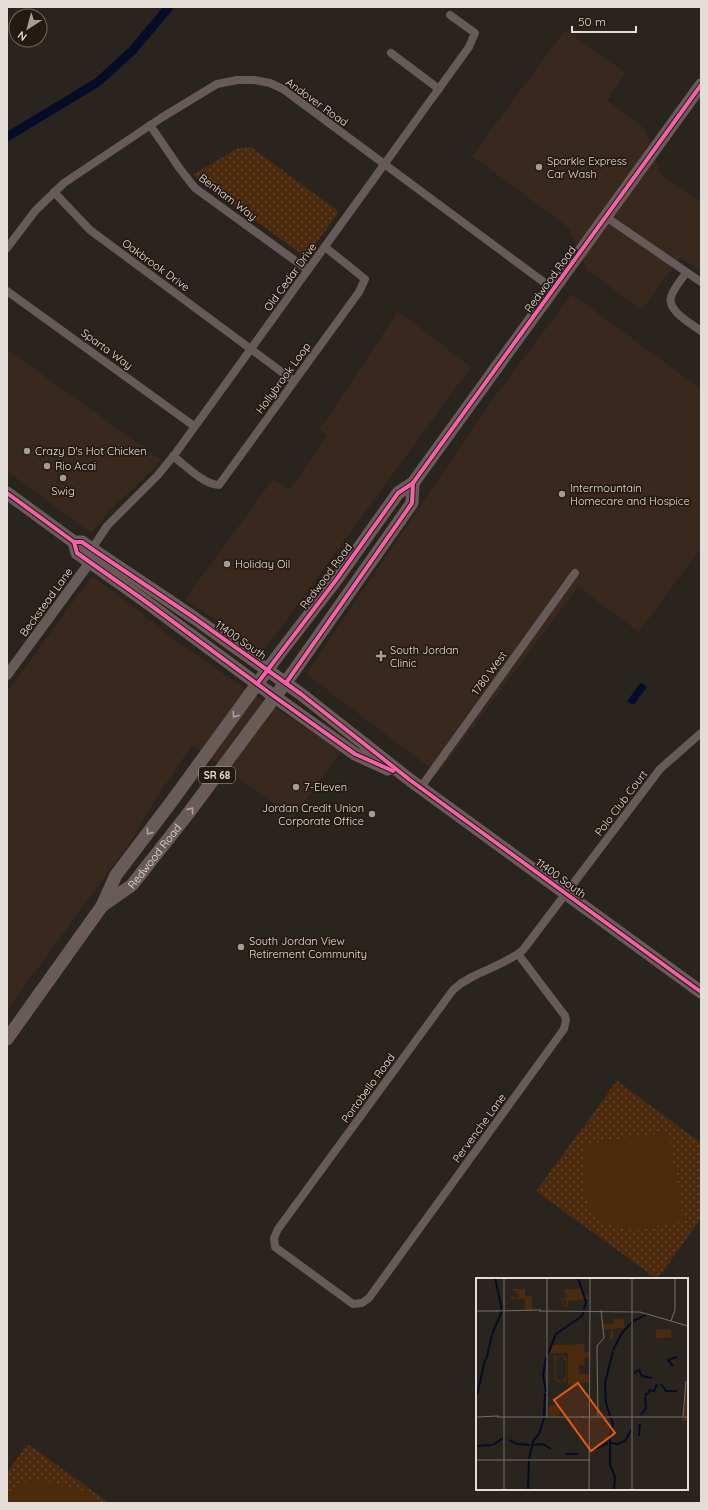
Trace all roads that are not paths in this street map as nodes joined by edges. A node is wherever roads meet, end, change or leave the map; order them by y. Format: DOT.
graph roads {
  1 [pos="450,15"];
  2 [pos="391,54"];
  3 [pos="701,85"];
  4 [pos="439,89"];
  5 [pos="150,125"];
  6 [pos="385,165"];
  7 [pos="54,192"];
  8 [pos="606,217"];
  9 [pos="325,247"];
  10 [pos="7,248"];
  11 [pos="308,270"];
  12 [pos="686,273"];
  13 [pos="701,282"];
  14 [pos="553,289"];
  15 [pos="7,292"];
  16 [pos="701,331"];
  17 [pos="251,349"];
  18 [pos="294,381"];
  19 [pos="194,426"];
  20 [pos="173,456"];
  21 [pos="413,483"];
  22 [pos="7,493"];
  23 [pos="74,542"];
  24 [pos="92,549"];
  25 [pos="90,562"];
  26 [pos="575,573"];
  27 [pos="267,670"];
  28 [pos="7,675"];
  29 [pos="286,683"];
  30 [pos="257,684"];
  31 [pos="275,697"];
  32 [pos="701,733"];
  33 [pos="415,783"];
  34 [pos="566,893"];
  35 [pos="102,906"];
  36 [pos="518,954"];
  37 [pos="701,992"];
  38 [pos="7,1038"];
  39 [pos="353,1304"];
  1 -- 4 [label="street, Old Cedar Drive"];
  2 -- 4 [label="street"];
  3 -- 8 [label="main road, Redwood Road / SR 68"];
  4 -- 6 [label="street, Old Cedar Drive"];
  5 -- 6 [label="street, Andover Road"];
  5 -- 7 [label="street, Andover Road"];
  5 -- 11 [label="street, Benham Way"];
  6 -- 9 [label="street, Old Cedar Drive"];
  6 -- 14 [label="street, Andover Road"];
  7 -- 10 [label="street, Andover Road"];
  7 -- 17 [label="street, Oakbrook Drive"];
  8 -- 12 [label="street"];
  8 -- 14 [label="main road, Redwood Road / SR 68"];
  9 -- 11 [label="street, Old Cedar Drive"];
  9 -- 18 [label="street, Hollybrook Loop"];
  11 -- 17 [label="street, Old Cedar Drive"];
  12 -- 13 [label="street"];
  12 -- 16 [label="street"];
  14 -- 21 [label="main road, Redwood Road / SR 68"];
  15 -- 19 [label="street, Sparta Way"];
  17 -- 18 [label="street, Oakbrook Drive"];
  17 -- 19 [label="street, Old Cedar Drive"];
  18 -- 20 [label="street, Hollybrook Loop"];
  19 -- 20 [label="street, Old Cedar Drive"];
  20 -- 24 [label="street, Old Cedar Drive"];
  21 -- 27 [label="main road, Redwood Road / SR 68"];
  21 -- 29 [label="main road, Redwood Road / SR 68"];
  22 -- 23 [label="main road, 11400 South"];
  23 -- 24 [label="main road, 11400 South"];
  23 -- 25 [label="main road, 11400 South"];
  24 -- 27 [label="main road, 11400 South"];
  25 -- 28 [label="street, Beckstead Lane"];
  25 -- 30 [label="main road, 11400 South"];
  26 -- 33 [label="street, 1780 West"];
  27 -- 29 [label="main road, 11400 South"];
  27 -- 30 [label="main road, Redwood Road / SR 68"];
  29 -- 31 [label="main road, Redwood Road / SR 68"];
  29 -- 33 [label="main road, 11400 South"];
  30 -- 31 [label="main road, 11400 South"];
  30 -- 35 [label="main road, Redwood Road / SR 68, one-way"];
  31 -- 33 [label="main road, 11400 South"];
  35 -- 31 [label="main road, Redwood Road / SR 68, one-way"];
  32 -- 34 [label="street, Polo Club Court"];
  33 -- 34 [label="main road, 11400 South"];
  34 -- 36 [label="street, Portobello Road"];
  34 -- 37 [label="main road, 11400 South"];
  35 -- 38 [label="main road, Redwood Road / SR 68"];
  36 -- 39 [label="street, Pervenche Lane"];
  36 -- 39 [label="street, Portobello Road"];
}
